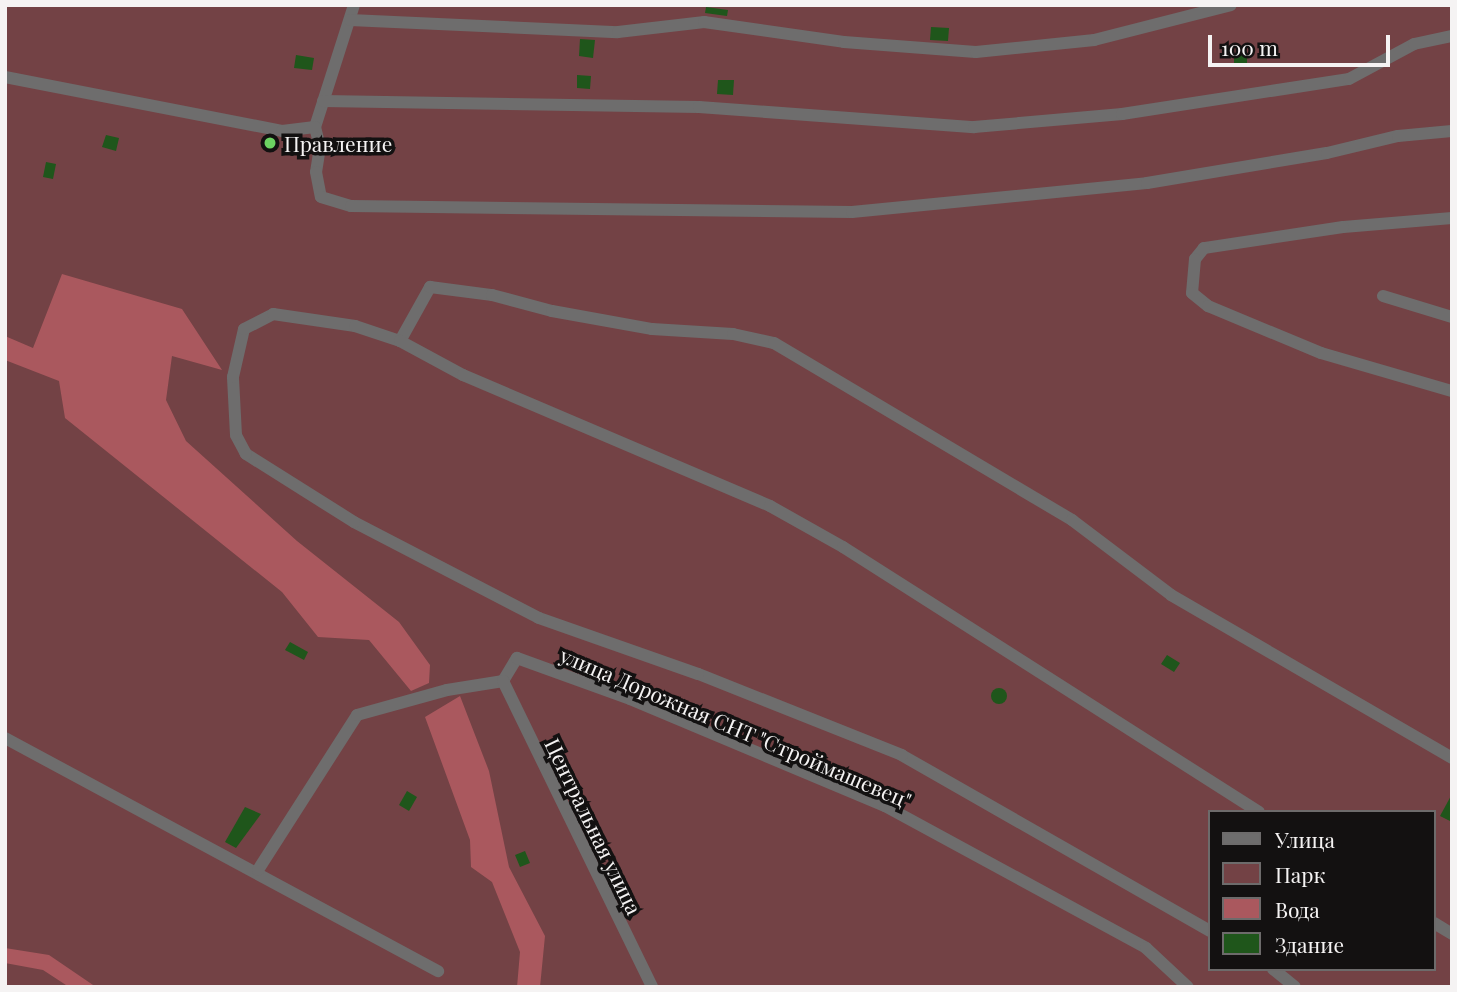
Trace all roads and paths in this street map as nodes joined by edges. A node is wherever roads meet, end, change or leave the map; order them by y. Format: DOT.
graph roads {
  1 [pos="354,5"];
  2 [pos="1231,5"];
  3 [pos="350,20"];
  4 [pos="1452,36"];
  5 [pos="5,77"];
  6 [pos="323,101"];
  7 [pos="315,127"];
  8 [pos="1452,131"];
  9 [pos="1452,218"];
  10 [pos="1383,296"];
  11 [pos="1452,317"];
  12 [pos="400,341"];
  13 [pos="1452,391"];
  14 [pos="503,681"];
  15 [pos="5,738"];
  16 [pos="1452,758"];
  17 [pos="1255,810"];
  18 [pos="258,870"];
  19 [pos="1436,924"];
  20 [pos="1208,930"];
  21 [pos="1452,934"];
  22 [pos="438,971"];
  23 [pos="1275,971"];
  24 [pos="652,987"];
  25 [pos="1188,987"];
  26 [pos="1295,987"];
  1 -- 3 [label="street"];
  2 -- 3 [label="street"];
  3 -- 6 [label="street"];
  4 -- 6 [label="street"];
  5 -- 7 [label="street"];
  6 -- 7 [label="street"];
  7 -- 8 [label="street"];
  9 -- 13 [label="street"];
  10 -- 11 [label="street"];
  12 -- 16 [label="street"];
  12 -- 17 [label="street"];
  12 -- 20 [label="street"];
  14 -- 18 [label="street"];
  14 -- 24 [label="street, Центральная улица"];
  14 -- 25 [label="street, улица Дорожная СНТ \"Строймашевец\""];
  15 -- 18 [label="street"];
  18 -- 22 [label="street"];
  19 -- 21 [label="street"];
  23 -- 26 [label="street"];
}
